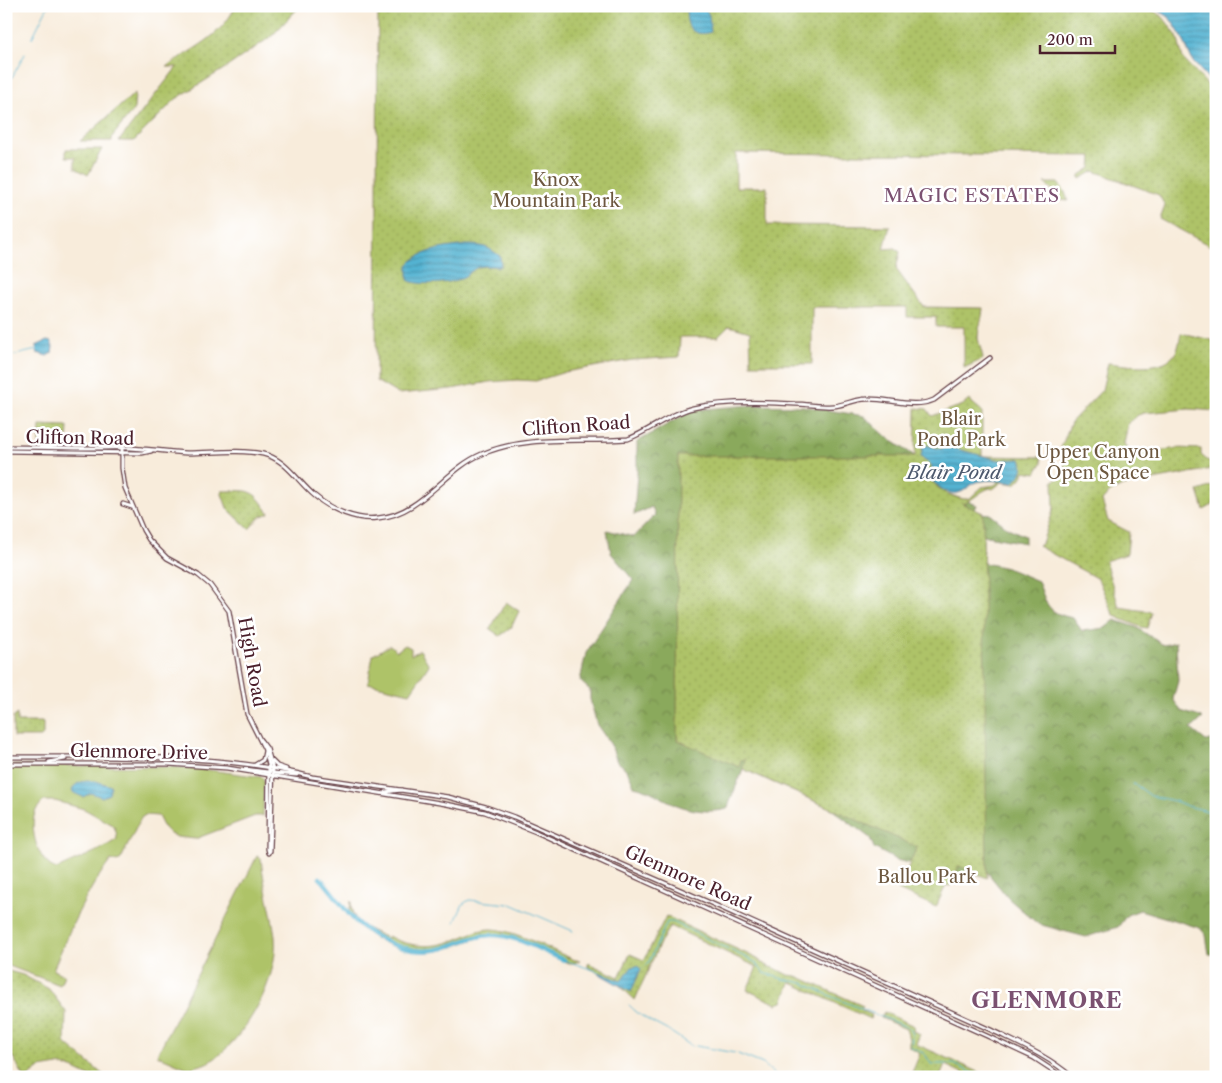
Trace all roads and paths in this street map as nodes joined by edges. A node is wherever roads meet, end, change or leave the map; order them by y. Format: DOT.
graph roads {
  1 [pos="990,358"];
  2 [pos="6,447"];
  3 [pos="122,448"];
  4 [pos="6,451"];
  5 [pos="154,451"];
  6 [pos="122,453"];
  7 [pos="123,504"];
  8 [pos="133,508"];
  9 [pos="260,741"];
  10 [pos="265,750"];
  11 [pos="6,756"];
  12 [pos="68,758"];
  13 [pos="272,761"];
  14 [pos="6,764"];
  15 [pos="34,764"];
  16 [pos="254,766"];
  17 [pos="227,768"];
  18 [pos="271,772"];
  19 [pos="291,772"];
  20 [pos="263,775"];
  21 [pos="312,777"];
  22 [pos="283,778"];
  23 [pos="271,786"];
  24 [pos="403,790"];
  25 [pos="374,792"];
  26 [pos="1063,1077"];
  27 [pos="1072,1077"];
  1 -- 5 [label="main road, Clifton Road"];
  2 -- 3 [label="main road, Clifton Road"];
  3 -- 5 [label="main road, Clifton Road"];
  3 -- 6 [label="main road, High Road"];
  4 -- 6 [label="main road, Clifton Road"];
  5 -- 6 [label="main road, Clifton Road"];
  6 -- 8 [label="main road, High Road"];
  7 -- 8 [label="main road"];
  8 -- 9 [label="main road, High Road"];
  9 -- 10 [label="main road, High Road"];
  9 -- 13 [label="main road, High Road"];
  10 -- 16 [label="main road"];
  10 -- 18 [label="main road, High Road"];
  11 -- 12 [label="main road, Glenmore Drive"];
  12 -- 15 [label="main road"];
  12 -- 16 [label="main road, Glenmore Drive"];
  13 -- 18 [label="main road, High Road"];
  13 -- 19 [label="main road"];
  14 -- 15 [label="main road, Glenmore Drive"];
  15 -- 17 [label="main road, Glenmore Drive"];
  16 -- 18 [label="main road, Glenmore Drive"];
  17 -- 18 [label="main road"];
  17 -- 20 [label="main road, Glenmore Drive"];
  18 -- 19 [label="main road, Glenmore Road"];
  18 -- 20 [label="main road, Glenmore Drive"];
  18 -- 21 [label="main road"];
  18 -- 22 [label="main road, Glenmore Road"];
  18 -- 23 [label="main road"];
  19 -- 21 [label="main road, Glenmore Road"];
  20 -- 23 [label="main road"];
  21 -- 24 [label="main road, Glenmore Road"];
  22 -- 23 [label="main road"];
  22 -- 25 [label="main road, Glenmore Road"];
  23 -- 23 [label="main road"];
  24 -- 25 [label="main road"];
  24 -- 27 [label="main road, Glenmore Road"];
  25 -- 26 [label="main road, Glenmore Road"];
}
